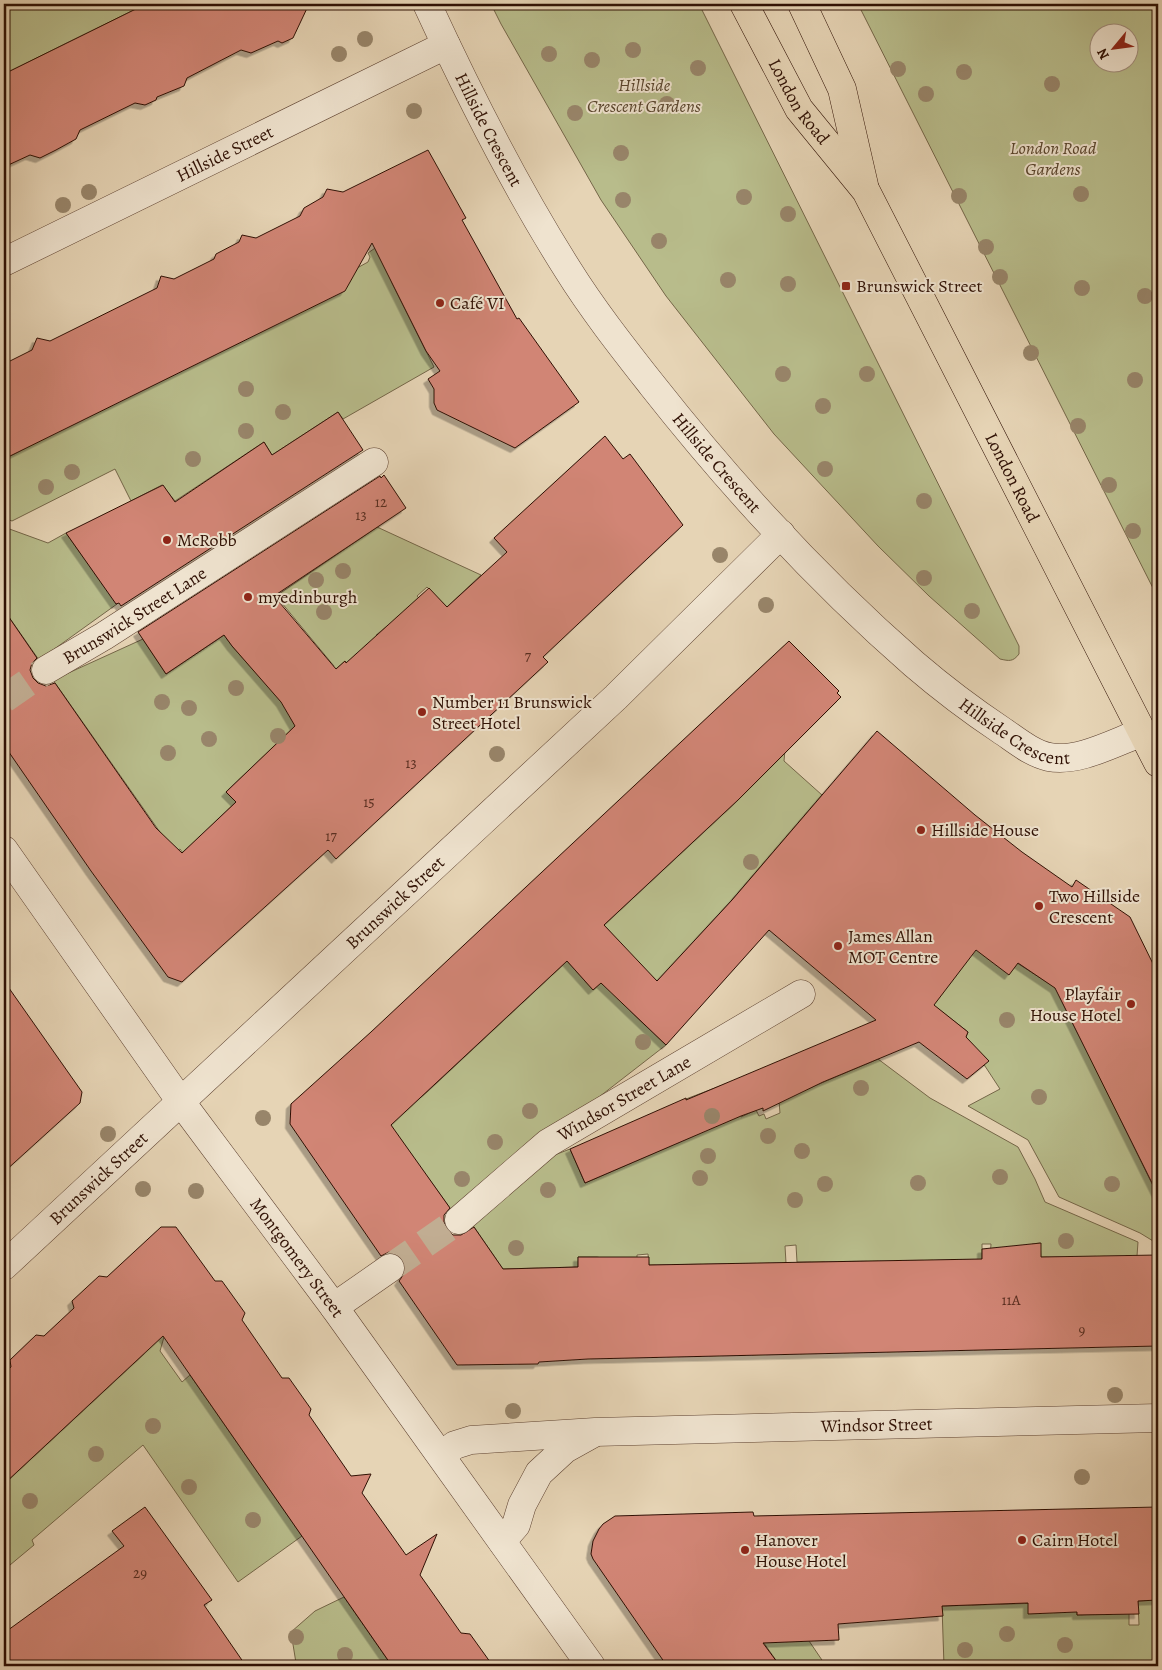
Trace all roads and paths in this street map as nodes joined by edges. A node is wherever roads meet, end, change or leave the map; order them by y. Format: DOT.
graph roads {
  1 [pos="427,4"];
  2 [pos="744,4"];
  3 [pos="802,4"];
  4 [pos="446,46"];
  5 [pos="866,192"];
  6 [pos="4,262"];
  7 [pos="374,462"];
  8 [pos="781,534"];
  9 [pos="46,670"];
  10 [pos="1143,732"];
  11 [pos="1158,763"];
  12 [pos="4,850"];
  13 [pos="801,994"];
  14 [pos="180,1102"];
  15 [pos="459,1220"];
  16 [pos="4,1266"];
  17 [pos="390,1268"];
  18 [pos="334,1307"];
  19 [pos="1158,1418"];
  20 [pos="595,1432"];
  21 [pos="441,1455"];
  22 [pos="502,1541"];
  23 [pos="591,1666"];
  1 -- 4 [label="street, Hillside Crescent"];
  2 -- 5 [label="main road, London Road"];
  3 -- 5 [label="main road, London Road"];
  4 -- 6 [label="street, Hillside Street"];
  4 -- 8 [label="street, Hillside Crescent"];
  5 -- 10 [label="main road, London Road"];
  7 -- 9 [label="street, Brunswick Street Lane"];
  8 -- 10 [label="street, Hillside Crescent"];
  8 -- 14 [label="street, Brunswick Street"];
  10 -- 11 [label="main road, London Road"];
  12 -- 14 [label="street, Montgomery Street"];
  13 -- 15 [label="street, Windsor Street Lane"];
  14 -- 16 [label="street, Brunswick Street"];
  14 -- 18 [label="street, Montgomery Street"];
  17 -- 18 [label="street"];
  18 -- 21 [label="street, Montgomery Street"];
  19 -- 20 [label="street, Windsor Street"];
  20 -- 21 [label="street, Windsor Street"];
  20 -- 22 [label="street, Windsor Street"];
  21 -- 22 [label="street, Montgomery Street"];
  22 -- 23 [label="street, Montgomery Street"];
}
